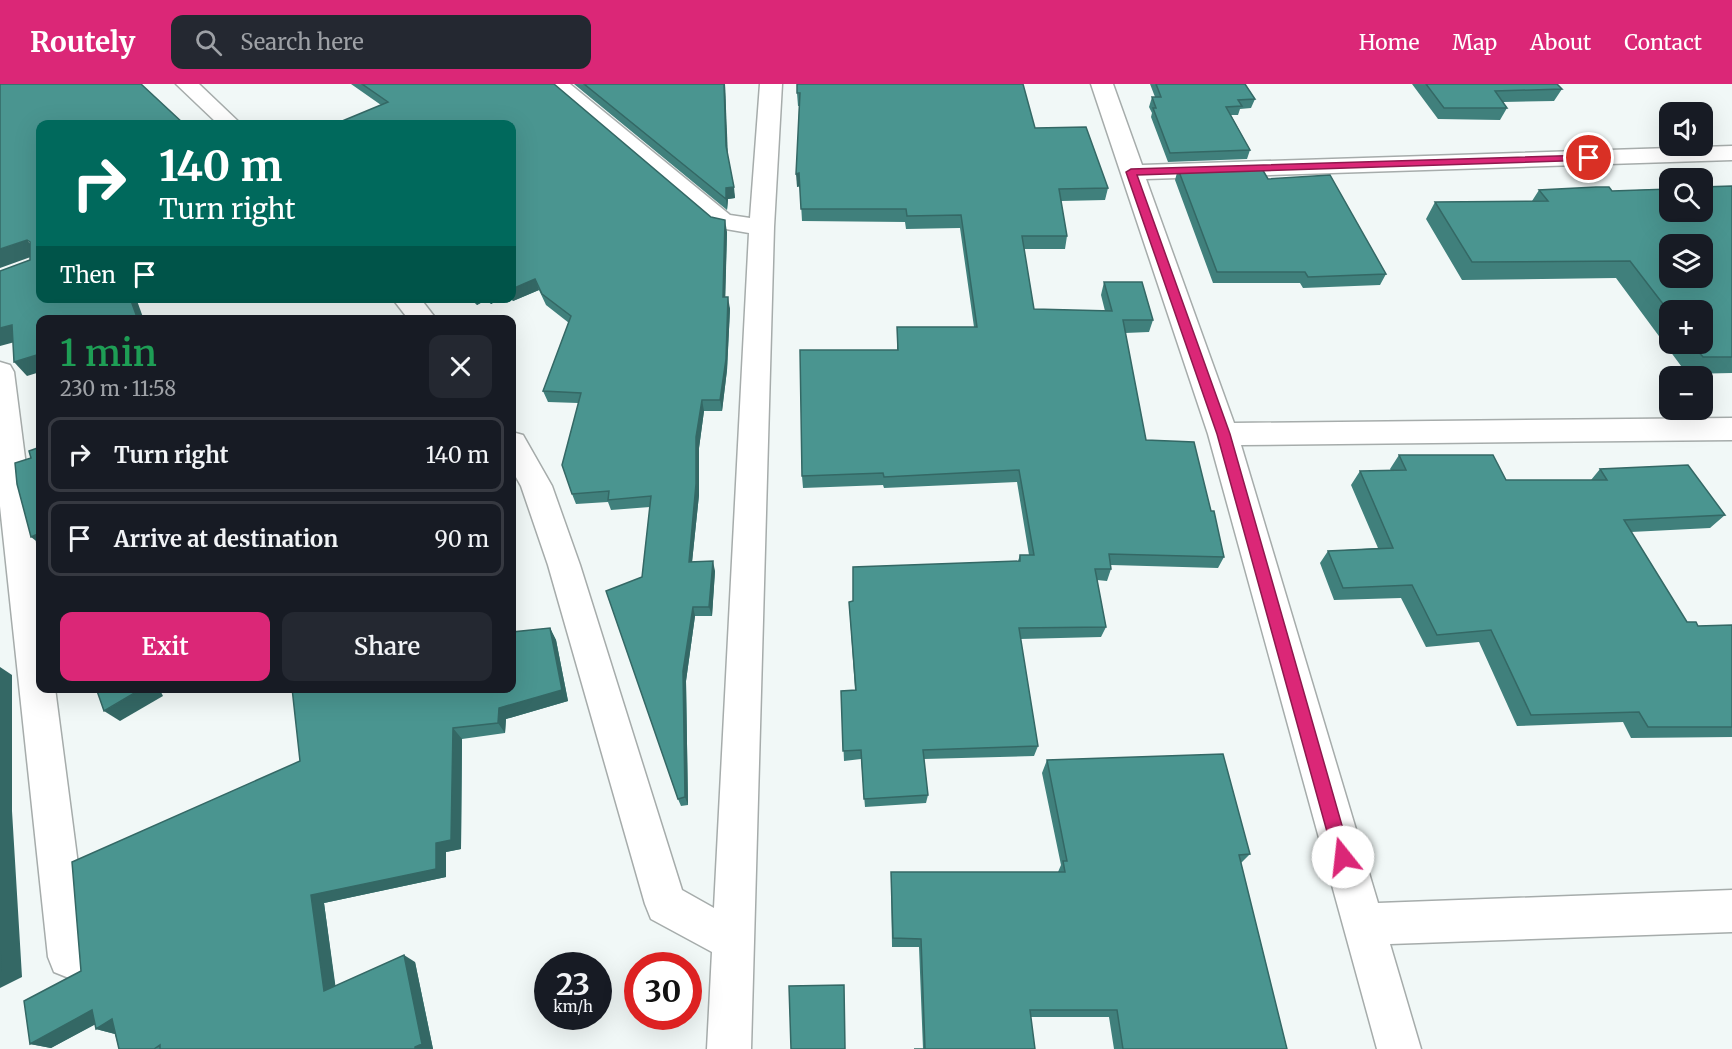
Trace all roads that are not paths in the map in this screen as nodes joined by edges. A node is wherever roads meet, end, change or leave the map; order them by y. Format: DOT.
graph roads {
  1 [pos="187,84"];
  2 [pos="556,84"];
  3 [pos="771,84"];
  4 [pos="1102,84"];
  5 [pos="226,120"];
  6 [pos="1732,153"];
  7 [pos="1131,172"];
  8 [pos="762,227"];
  9 [pos="409,303"];
  10 [pos="420,315"];
  11 [pos="0,372"];
  12 [pos="1732,429"];
  13 [pos="1223,434"];
  14 [pos="516,450"];
  15 [pos="36,677"];
  16 [pos="38,693"];
  17 [pos="1732,911"];
  18 [pos="1362,924"];
  19 [pos="733,942"];
  20 [pos="69,957"];
  21 [pos="729,1049"];
  22 [pos="1399,1049"];
  1 -- 5 [label="street"];
  2 -- 8 [label="street"];
  3 -- 8 [label="street"];
  4 -- 7 [label="street"];
  6 -- 7 [label="street"];
  7 -- 13 [label="street"];
  8 -- 19 [label="street"];
  9 -- 10 [label="street"];
  11 -- 15 [label="street"];
  12 -- 13 [label="street"];
  13 -- 18 [label="street"];
  14 -- 19 [label="street"];
  16 -- 20 [label="street"];
  17 -- 18 [label="street"];
  18 -- 22 [label="street"];
  19 -- 21 [label="street"];
}
